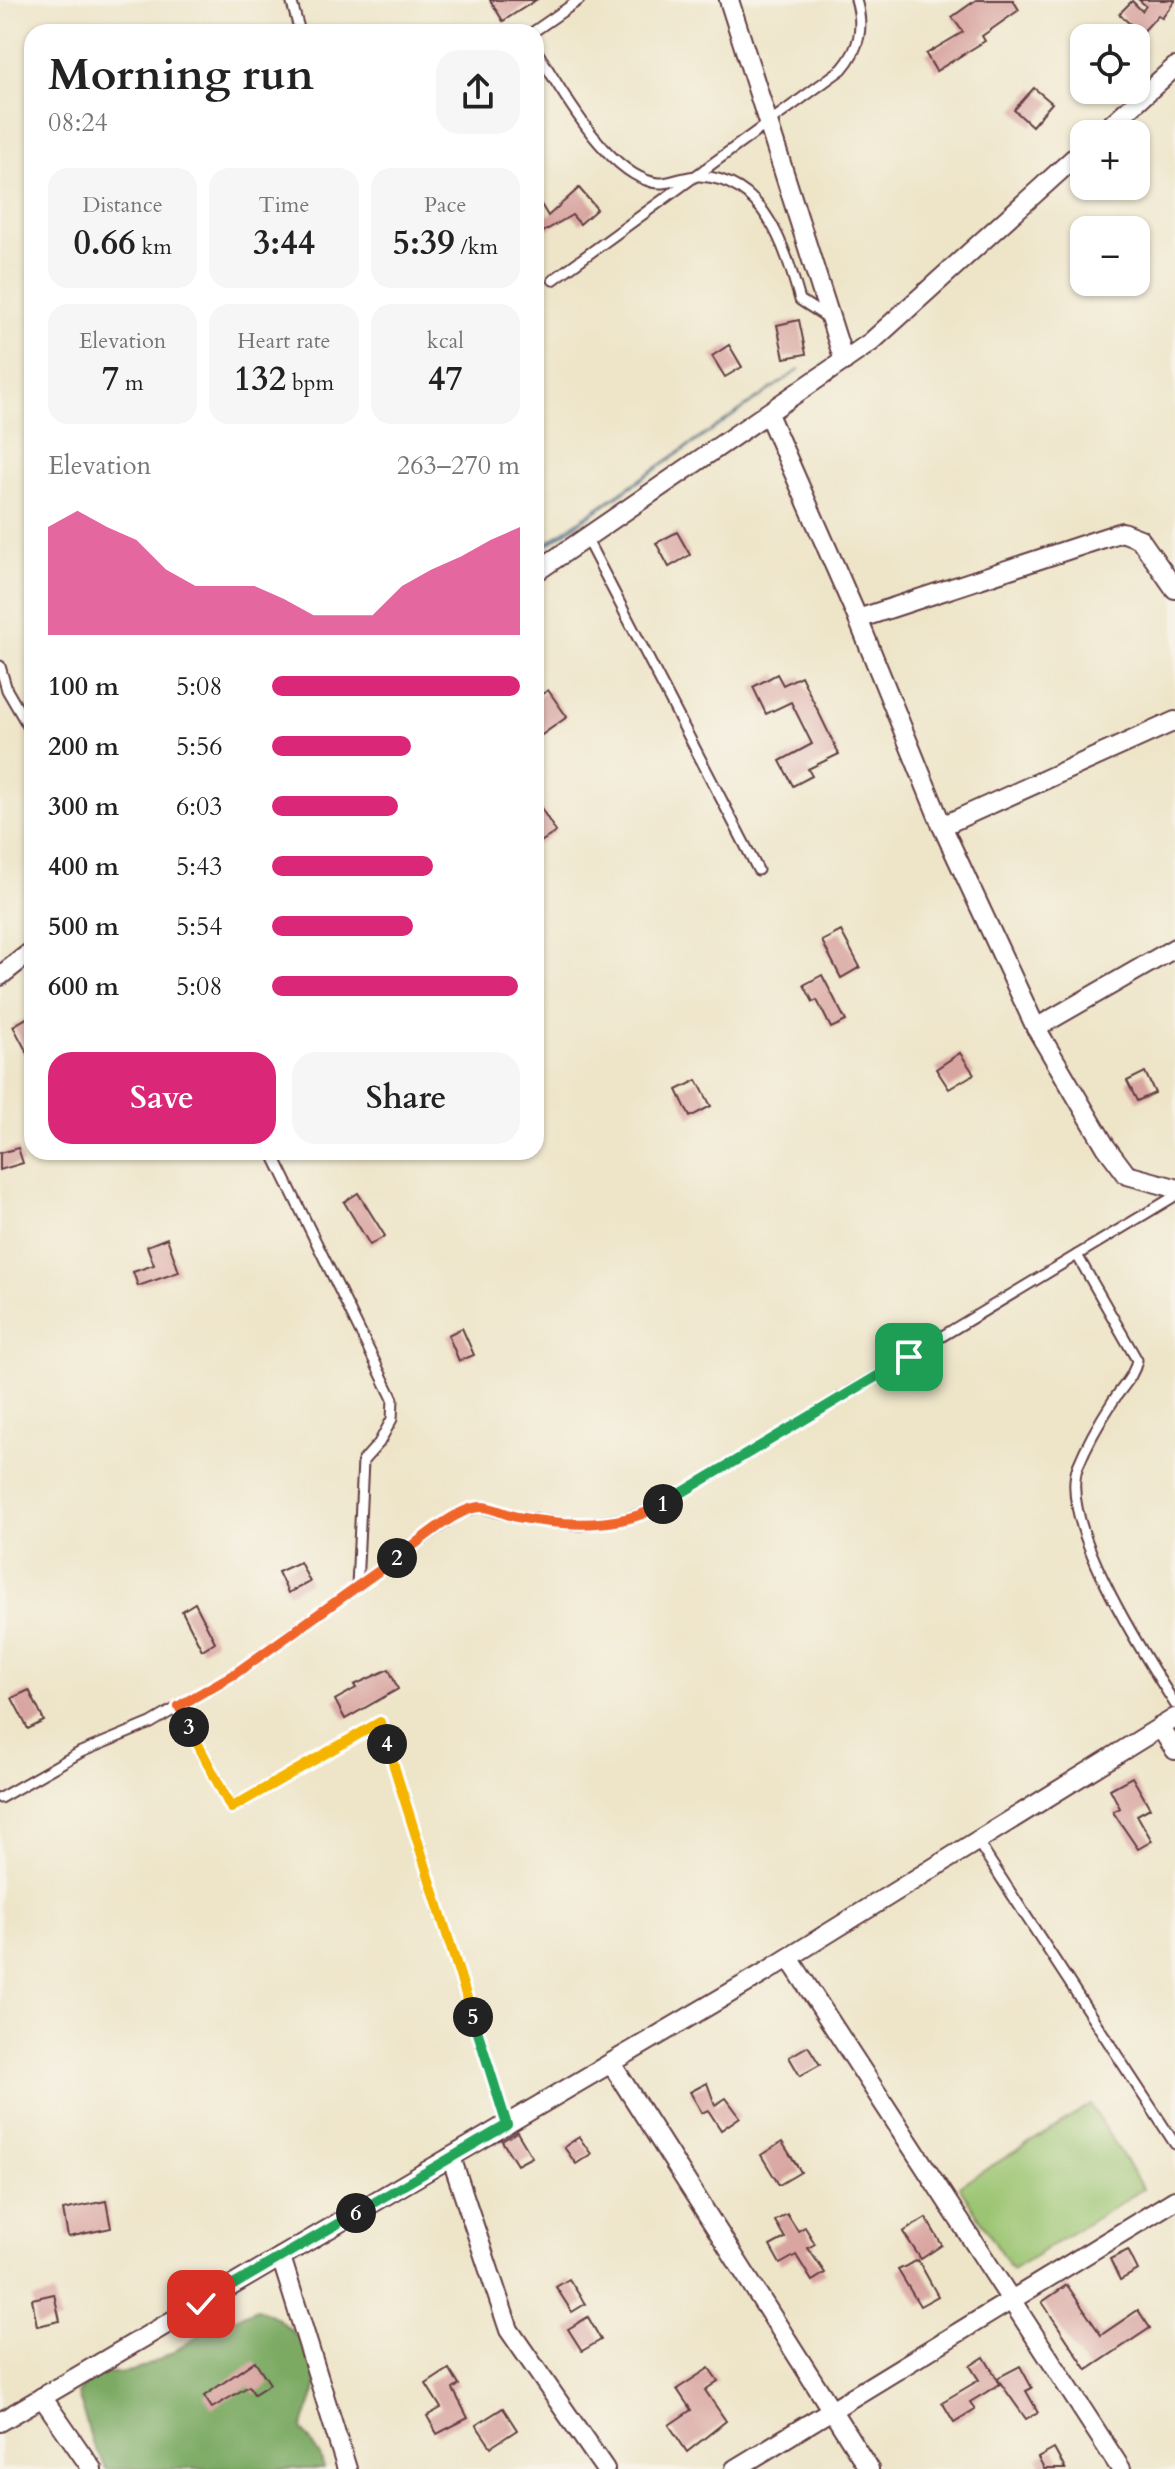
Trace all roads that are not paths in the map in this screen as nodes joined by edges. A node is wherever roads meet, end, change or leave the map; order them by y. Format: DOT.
graph roads {
  1 [pos="291,0"];
  2 [pos="579,0"];
  3 [pos="729,0"];
  4 [pos="856,0"];
  5 [pos="298,24"];
  6 [pos="544,24"];
  7 [pos="544,61"];
  8 [pos="1175,67"];
  9 [pos="1116,120"];
  10 [pos="769,124"];
  11 [pos="1070,162"];
  12 [pos="698,176"];
  13 [pos="553,280"];
  14 [pos="831,320"];
  15 [pos="844,361"];
  16 [pos="768,414"];
  17 [pos="586,538"];
  18 [pos="544,567"];
  19 [pos="1175,589"];
  20 [pos="858,619"];
  21 [pos="0,666"];
  22 [pos="24,719"];
  23 [pos="1175,721"];
  24 [pos="942,826"];
  25 [pos="758,870"];
  26 [pos="1175,948"];
  27 [pos="24,957"];
  28 [pos="0,976"];
  29 [pos="1036,1028"];
  30 [pos="276,1160"];
  31 [pos="1175,1188"];
  32 [pos="1175,1196"];
  33 [pos="1077,1255"];
  34 [pos="357,1586"];
  35 [pos="1175,1704"];
  36 [pos="179,1706"];
  37 [pos="1168,1722"];
  38 [pos="1175,1750"];
  39 [pos="0,1798"];
  40 [pos="977,1841"];
  41 [pos="789,1958"];
  42 [pos="611,2063"];
  43 [pos="507,2125"];
  44 [pos="1175,2144"];
  45 [pos="451,2157"];
  46 [pos="1175,2200"];
  47 [pos="281,2257"];
  48 [pos="1011,2299"];
  49 [pos="42,2397"];
  50 [pos="831,2409"];
  51 [pos="0,2422"];
  52 [pos="92,2469"];
  53 [pos="347,2469"];
  54 [pos="605,2469"];
  55 [pos="735,2469"];
  56 [pos="869,2469"];
  57 [pos="1121,2469"];
  1 -- 5 [label="lane"];
  2 -- 6 [label="lane"];
  3 -- 10 [label="street"];
  4 -- 10 [label="lane"];
  7 -- 12 [label="lane"];
  8 -- 9 [label="street"];
  10 -- 12 [label="lane"];
  10 -- 14 [label="street"];
  11 -- 15 [label="street"];
  12 -- 13 [label="lane"];
  12 -- 14 [label="lane"];
  14 -- 15 [label="street"];
  15 -- 16 [label="street"];
  16 -- 17 [label="street"];
  16 -- 20 [label="street"];
  17 -- 18 [label="street"];
  17 -- 25 [label="lane"];
  19 -- 20 [label="street"];
  20 -- 24 [label="street"];
  21 -- 22 [label="lane"];
  23 -- 24 [label="street"];
  24 -- 29 [label="street"];
  26 -- 29 [label="street"];
  27 -- 28 [label="street"];
  29 -- 31 [label="street"];
  30 -- 34 [label="lane"];
  32 -- 33 [label="lane"];
  33 -- 34 [label="lane"];
  33 -- 35 [label="lane"];
  34 -- 36 [label="lane"];
  36 -- 39 [label="lane"];
  36 -- 43 [label="lane"];
  37 -- 38 [label="street"];
  37 -- 40 [label="street"];
  40 -- 41 [label="street"];
  40 -- 44 [label="lane"];
  41 -- 42 [label="street"];
  41 -- 48 [label="street"];
  42 -- 43 [label="street"];
  42 -- 50 [label="street"];
  43 -- 45 [label="street"];
  45 -- 47 [label="street"];
  45 -- 54 [label="street"];
  46 -- 48 [label="street"];
  47 -- 49 [label="street"];
  47 -- 53 [label="street"];
  48 -- 50 [label="street"];
  48 -- 57 [label="street"];
  49 -- 51 [label="street"];
  49 -- 52 [label="street"];
  50 -- 55 [label="street"];
  50 -- 56 [label="street"];
}
